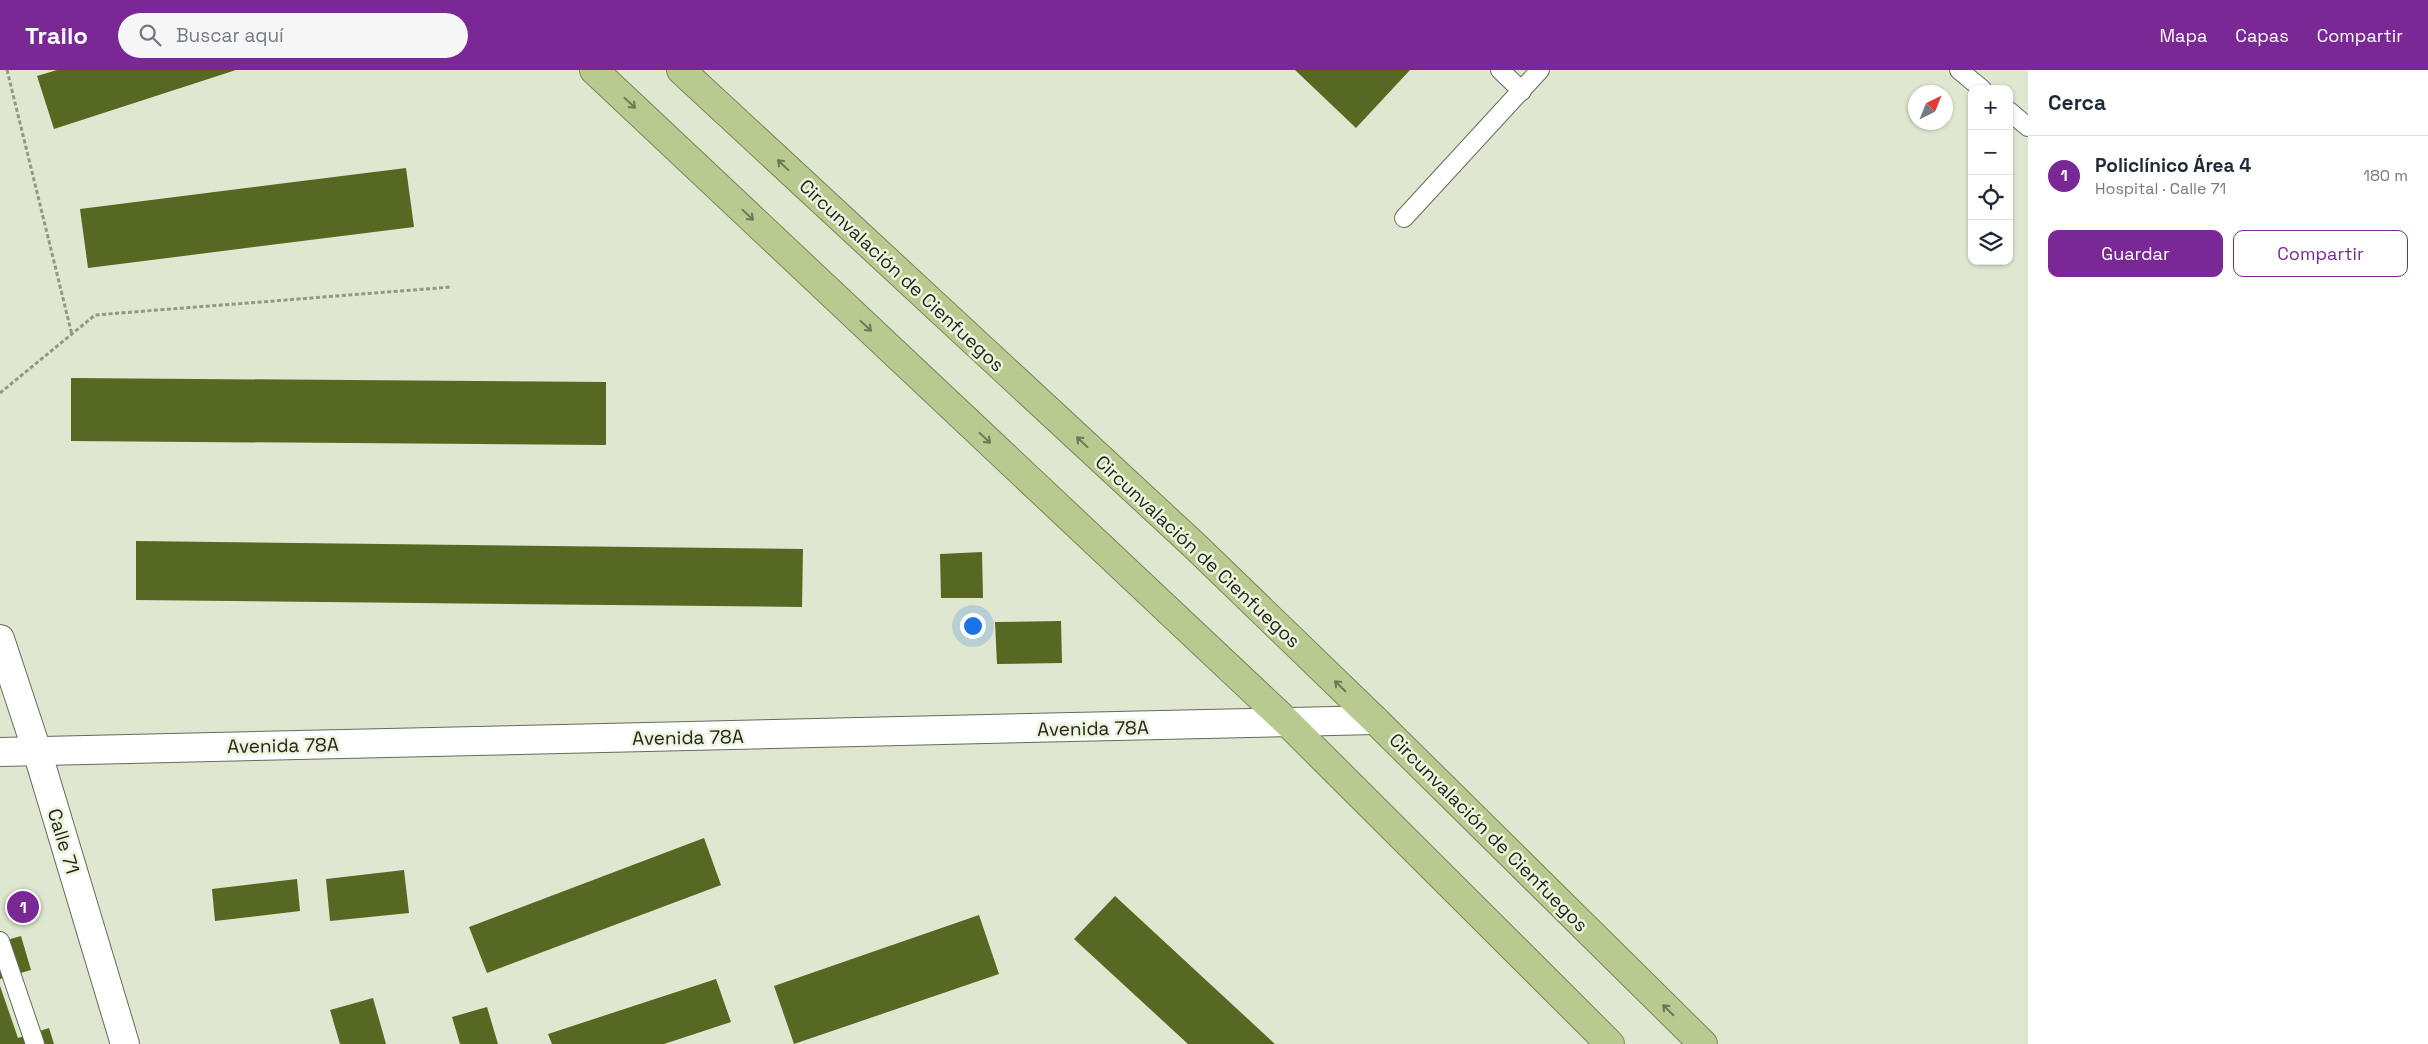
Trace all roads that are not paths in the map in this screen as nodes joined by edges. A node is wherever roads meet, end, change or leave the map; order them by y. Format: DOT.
graph roads {
  1 [pos="594,70"];
  2 [pos="681,70"];
  3 [pos="1500,70"];
  4 [pos="1540,70"];
  5 [pos="1959,70"];
  6 [pos="1977,85"];
  7 [pos="1522,91"];
  8 [pos="2013,114"];
  9 [pos="2028,127"];
  10 [pos="1404,218"];
  11 [pos="0,639"];
  12 [pos="1376,720"];
  13 [pos="1288,724"];
  14 [pos="37,751"];
  15 [pos="0,752"];
  16 [pos="0,942"];
  17 [pos="35,1044"];
  18 [pos="125,1044"];
  19 [pos="1610,1044"];
  20 [pos="1703,1044"];
  1 -- 13 [label="highway, one-way"];
  12 -- 2 [label="highway, Circunvalación de Cienfuegos, one-way"];
  3 -- 7 [label="lane"];
  4 -- 7 [label="lane"];
  5 -- 6 [label="lane"];
  7 -- 10 [label="lane"];
  8 -- 9 [label="lane"];
  11 -- 14 [label="street, Calle 71"];
  12 -- 13 [label="street, Avenida 78A"];
  20 -- 12 [label="highway, Circunvalación de Cienfuegos, one-way"];
  13 -- 14 [label="street, Avenida 78A"];
  13 -- 19 [label="highway"];
  14 -- 15 [label="street, Avenida 78A"];
  14 -- 18 [label="street, Calle 71"];
  16 -- 17 [label="lane"];
}
